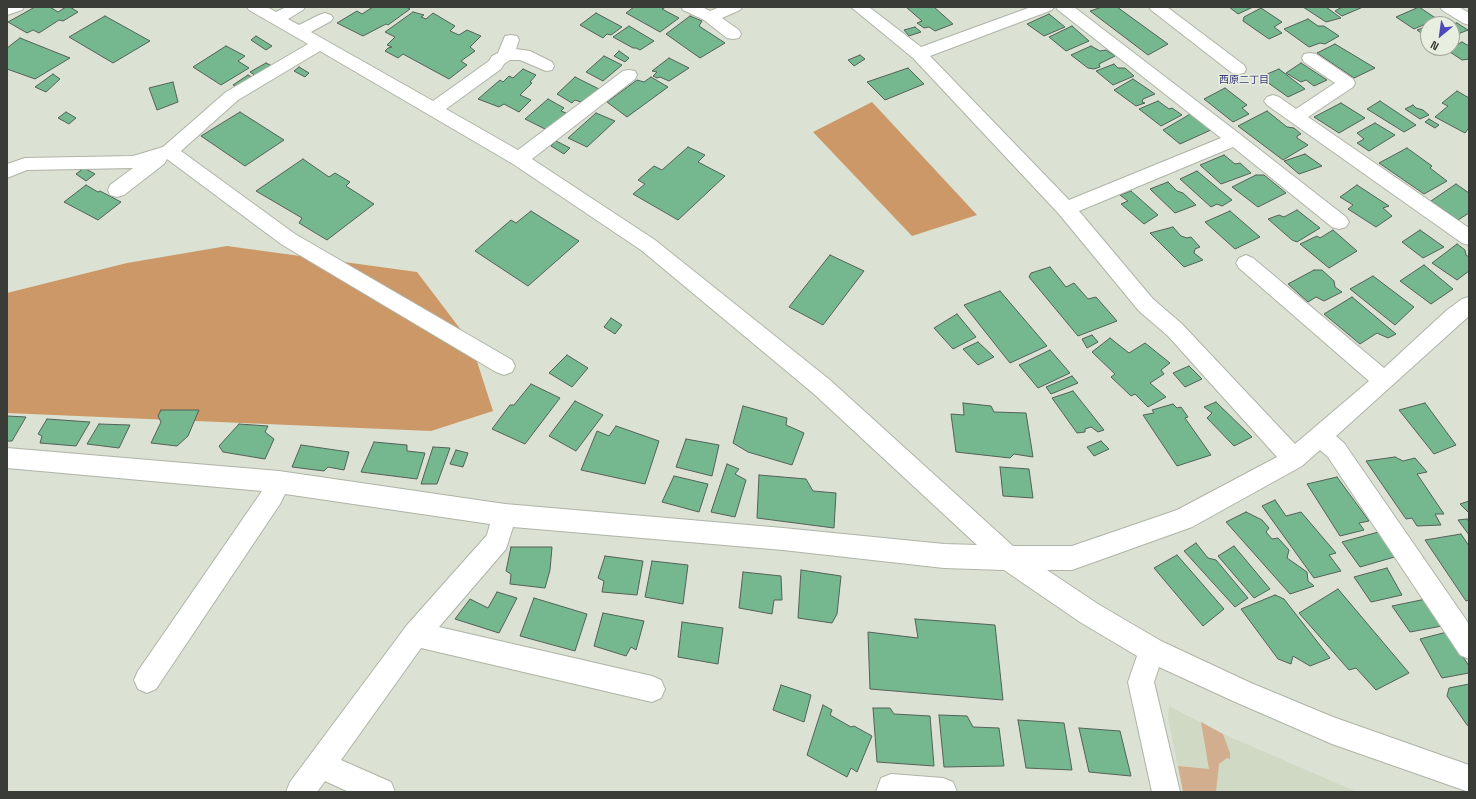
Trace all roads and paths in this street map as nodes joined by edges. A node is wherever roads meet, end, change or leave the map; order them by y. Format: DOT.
graph roads {
  1 [pos="16,7"];
  2 [pos="254,7"];
  3 [pos="297,7"];
  4 [pos="689,7"];
  5 [pos="734,7"];
  6 [pos="859,7"];
  7 [pos="1046,7"];
  8 [pos="1064,7"];
  9 [pos="1157,7"];
  10 [pos="1448,7"];
  11 [pos="7,10"];
  12 [pos="325,18"];
  13 [pos="710,18"];
  14 [pos="1468,18"];
  15 [pos="276,19"];
  16 [pos="299,32"];
  17 [pos="733,34"];
  18 [pos="511,40"];
  19 [pos="320,44"];
  20 [pos="919,54"];
  21 [pos="505,56"];
  22 [pos="1310,58"];
  23 [pos="546,66"];
  24 [pos="1238,70"];
  25 [pos="629,75"];
  26 [pos="1273,101"];
  27 [pos="434,109"];
  28 [pos="1296,117"];
  29 [pos="1235,139"];
  30 [pos="169,151"];
  31 [pos="518,159"];
  32 [pos="7,171"];
  33 [pos="118,190"];
  34 [pos="1066,209"];
  35 [pos="1339,222"];
  36 [pos="1469,238"];
  37 [pos="1246,262"];
  38 [pos="1464,316"];
  39 [pos="504,366"];
  40 [pos="1384,381"];
  41 [pos="1321,437"];
  42 [pos="7,458"];
  43 [pos="1294,459"];
  44 [pos="279,482"];
  45 [pos="505,515"];
  46 [pos="1008,558"];
  47 [pos="416,634"];
  48 [pos="1469,646"];
  49 [pos="1152,650"];
  50 [pos="147,680"];
  51 [pos="652,689"];
  52 [pos="320,765"];
  53 [pos="1469,779"];
  54 [pos="300,792"];
  55 [pos="381,792"];
  56 [pos="890,792"];
  57 [pos="943,792"];
  58 [pos="1166,792"];
  1 -- 11 [label="street"];
  2 -- 15 [label="street"];
  3 -- 15 [label="street"];
  4 -- 13 [label="street"];
  5 -- 13 [label="street"];
  6 -- 20 [label="street"];
  7 -- 20 [label="street"];
  8 -- 29 [label="street"];
  9 -- 24 [label="street"];
  10 -- 14 [label="street"];
  12 -- 16 [label="street"];
  13 -- 17 [label="street"];
  15 -- 16 [label="street"];
  16 -- 19 [label="street"];
  18 -- 21 [label="street"];
  19 -- 27 [label="street"];
  19 -- 30 [label="street"];
  20 -- 34 [label="street"];
  21 -- 23 [label="street"];
  21 -- 27 [label="street"];
  22 -- 28 [label="street"];
  25 -- 31 [label="street"];
  26 -- 28 [label="street"];
  27 -- 31 [label="street"];
  28 -- 36 [label="street"];
  29 -- 34 [label="street"];
  29 -- 35 [label="street"];
  30 -- 32 [label="street"];
  30 -- 33 [label="street"];
  30 -- 39 [label="street"];
  31 -- 46 [label="street"];
  34 -- 43 [label="street"];
  37 -- 40 [label="street"];
  38 -- 40 [label="street"];
  40 -- 41 [label="street"];
  41 -- 43 [label="street"];
  41 -- 48 [label="street"];
  42 -- 44 [label="street"];
  43 -- 46 [label="street"];
  44 -- 45 [label="street"];
  44 -- 50 [label="street"];
  45 -- 46 [label="street"];
  45 -- 47 [label="street"];
  46 -- 49 [label="street"];
  47 -- 51 [label="street"];
  47 -- 52 [label="street"];
  49 -- 53 [label="street"];
  49 -- 58 [label="street"];
  52 -- 54 [label="street"];
  52 -- 55 [label="street"];
  56 -- 57 [label="street"];
}
